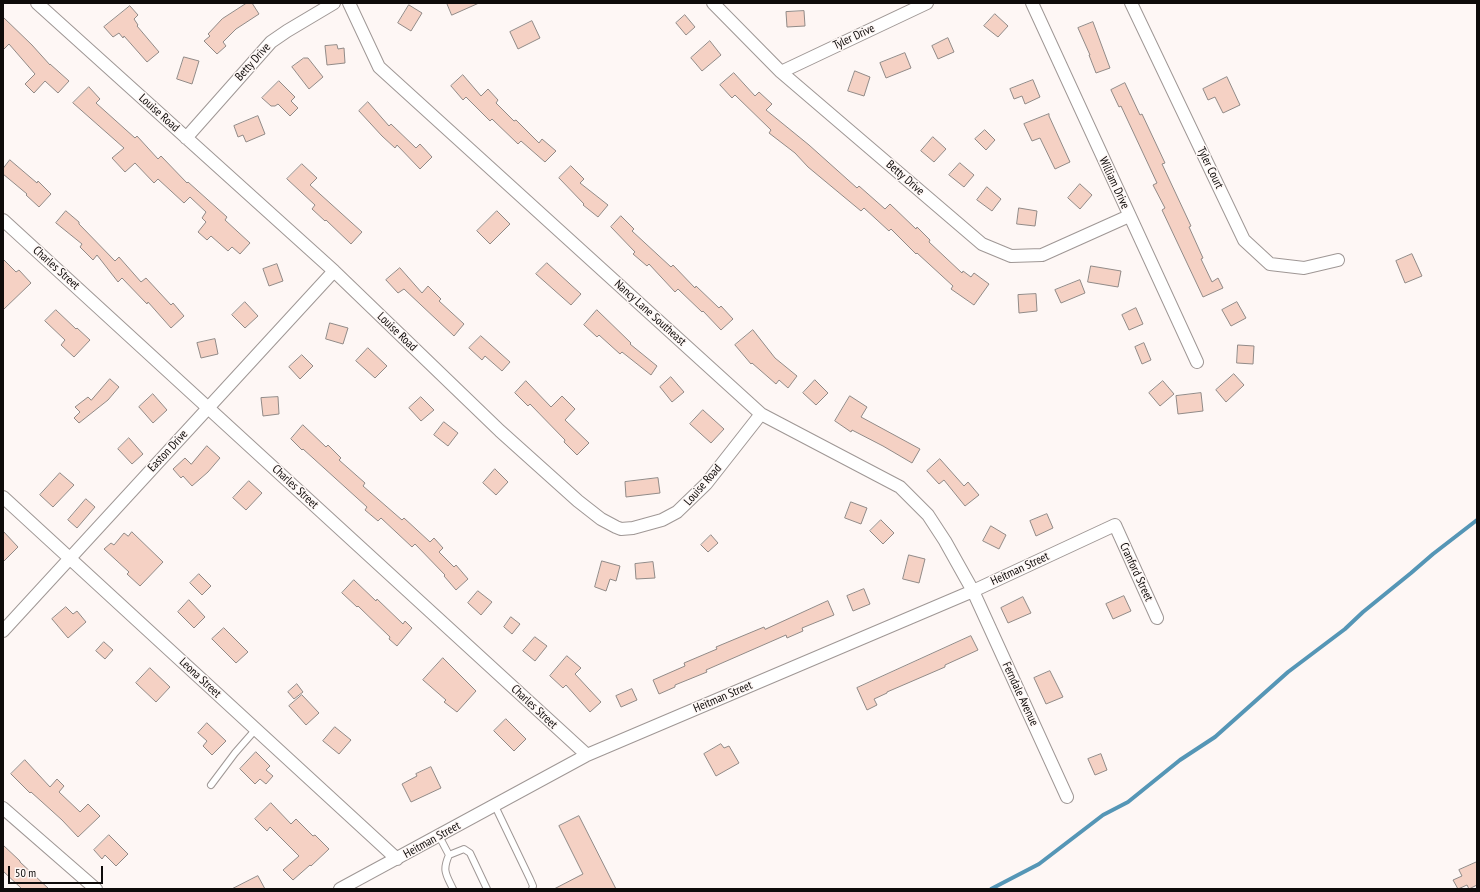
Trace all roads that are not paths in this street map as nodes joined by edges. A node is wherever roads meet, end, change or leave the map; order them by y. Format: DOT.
graph roads {
  1 [pos="37,3"];
  2 [pos="334,3"];
  3 [pos="350,3"];
  4 [pos="713,3"];
  5 [pos="927,3"];
  6 [pos="1032,3"];
  7 [pos="1130,3"];
  8 [pos="781,72"];
  9 [pos="186,138"];
  10 [pos="1129,216"];
  11 [pos="3,220"];
  12 [pos="1338,260"];
  13 [pos="334,271"];
  14 [pos="1197,362"];
  15 [pos="208,407"];
  16 [pos="761,414"];
  17 [pos="3,497"];
  18 [pos="1115,526"];
  19 [pos="70,557"];
  20 [pos="973,591"];
  21 [pos="1158,618"];
  22 [pos="3,631"];
  23 [pos="256,729"];
  24 [pos="587,755"];
  25 [pos="210,785"];
  26 [pos="1067,796"];
  27 [pos="495,806"];
  28 [pos="3,808"];
  29 [pos="439,836"];
  30 [pos="449,856"];
  31 [pos="397,859"];
  32 [pos="96,889"];
  33 [pos="340,889"];
  34 [pos="453,889"];
  35 [pos="487,889"];
  36 [pos="532,889"];
  1 -- 9 [label="street, Louise Road"];
  2 -- 9 [label="street, Betty Drive"];
  3 -- 16 [label="street, Nancy Lane Southeast"];
  4 -- 8 [label="street, Betty Drive"];
  5 -- 8 [label="street, Tyler Drive"];
  6 -- 10 [label="street, William Drive"];
  7 -- 12 [label="street, Tyler Court"];
  8 -- 10 [label="street, Betty Drive"];
  9 -- 13 [label="street, Louise Road"];
  10 -- 14 [label="street, William Drive"];
  11 -- 15 [label="street, Charles Street"];
  13 -- 15 [label="street, Easton Drive"];
  13 -- 16 [label="street, Louise Road"];
  15 -- 19 [label="street, Easton Drive"];
  15 -- 24 [label="street, Charles Street"];
  16 -- 20 [label="street, Nancy Lane Southeast"];
  17 -- 19 [label="street, Leona Street"];
  18 -- 20 [label="street, Heitman Street"];
  18 -- 21 [label="street, Cranford Street"];
  19 -- 22 [label="street, Easton Drive"];
  19 -- 23 [label="street, Leona Street"];
  20 -- 24 [label="street, Heitman Street"];
  20 -- 26 [label="street, Ferndale Avenue"];
  23 -- 25 [label="lane"];
  23 -- 31 [label="street, Leona Street"];
  24 -- 27 [label="street, Heitman Street"];
  27 -- 29 [label="street, Heitman Street"];
  27 -- 36 [label="lane"];
  28 -- 32 [label="street"];
  29 -- 30 [label="lane"];
  29 -- 31 [label="street, Heitman Street"];
  30 -- 34 [label="lane"];
  30 -- 35 [label="lane"];
  31 -- 33 [label="street, Heitman Street"];
}
